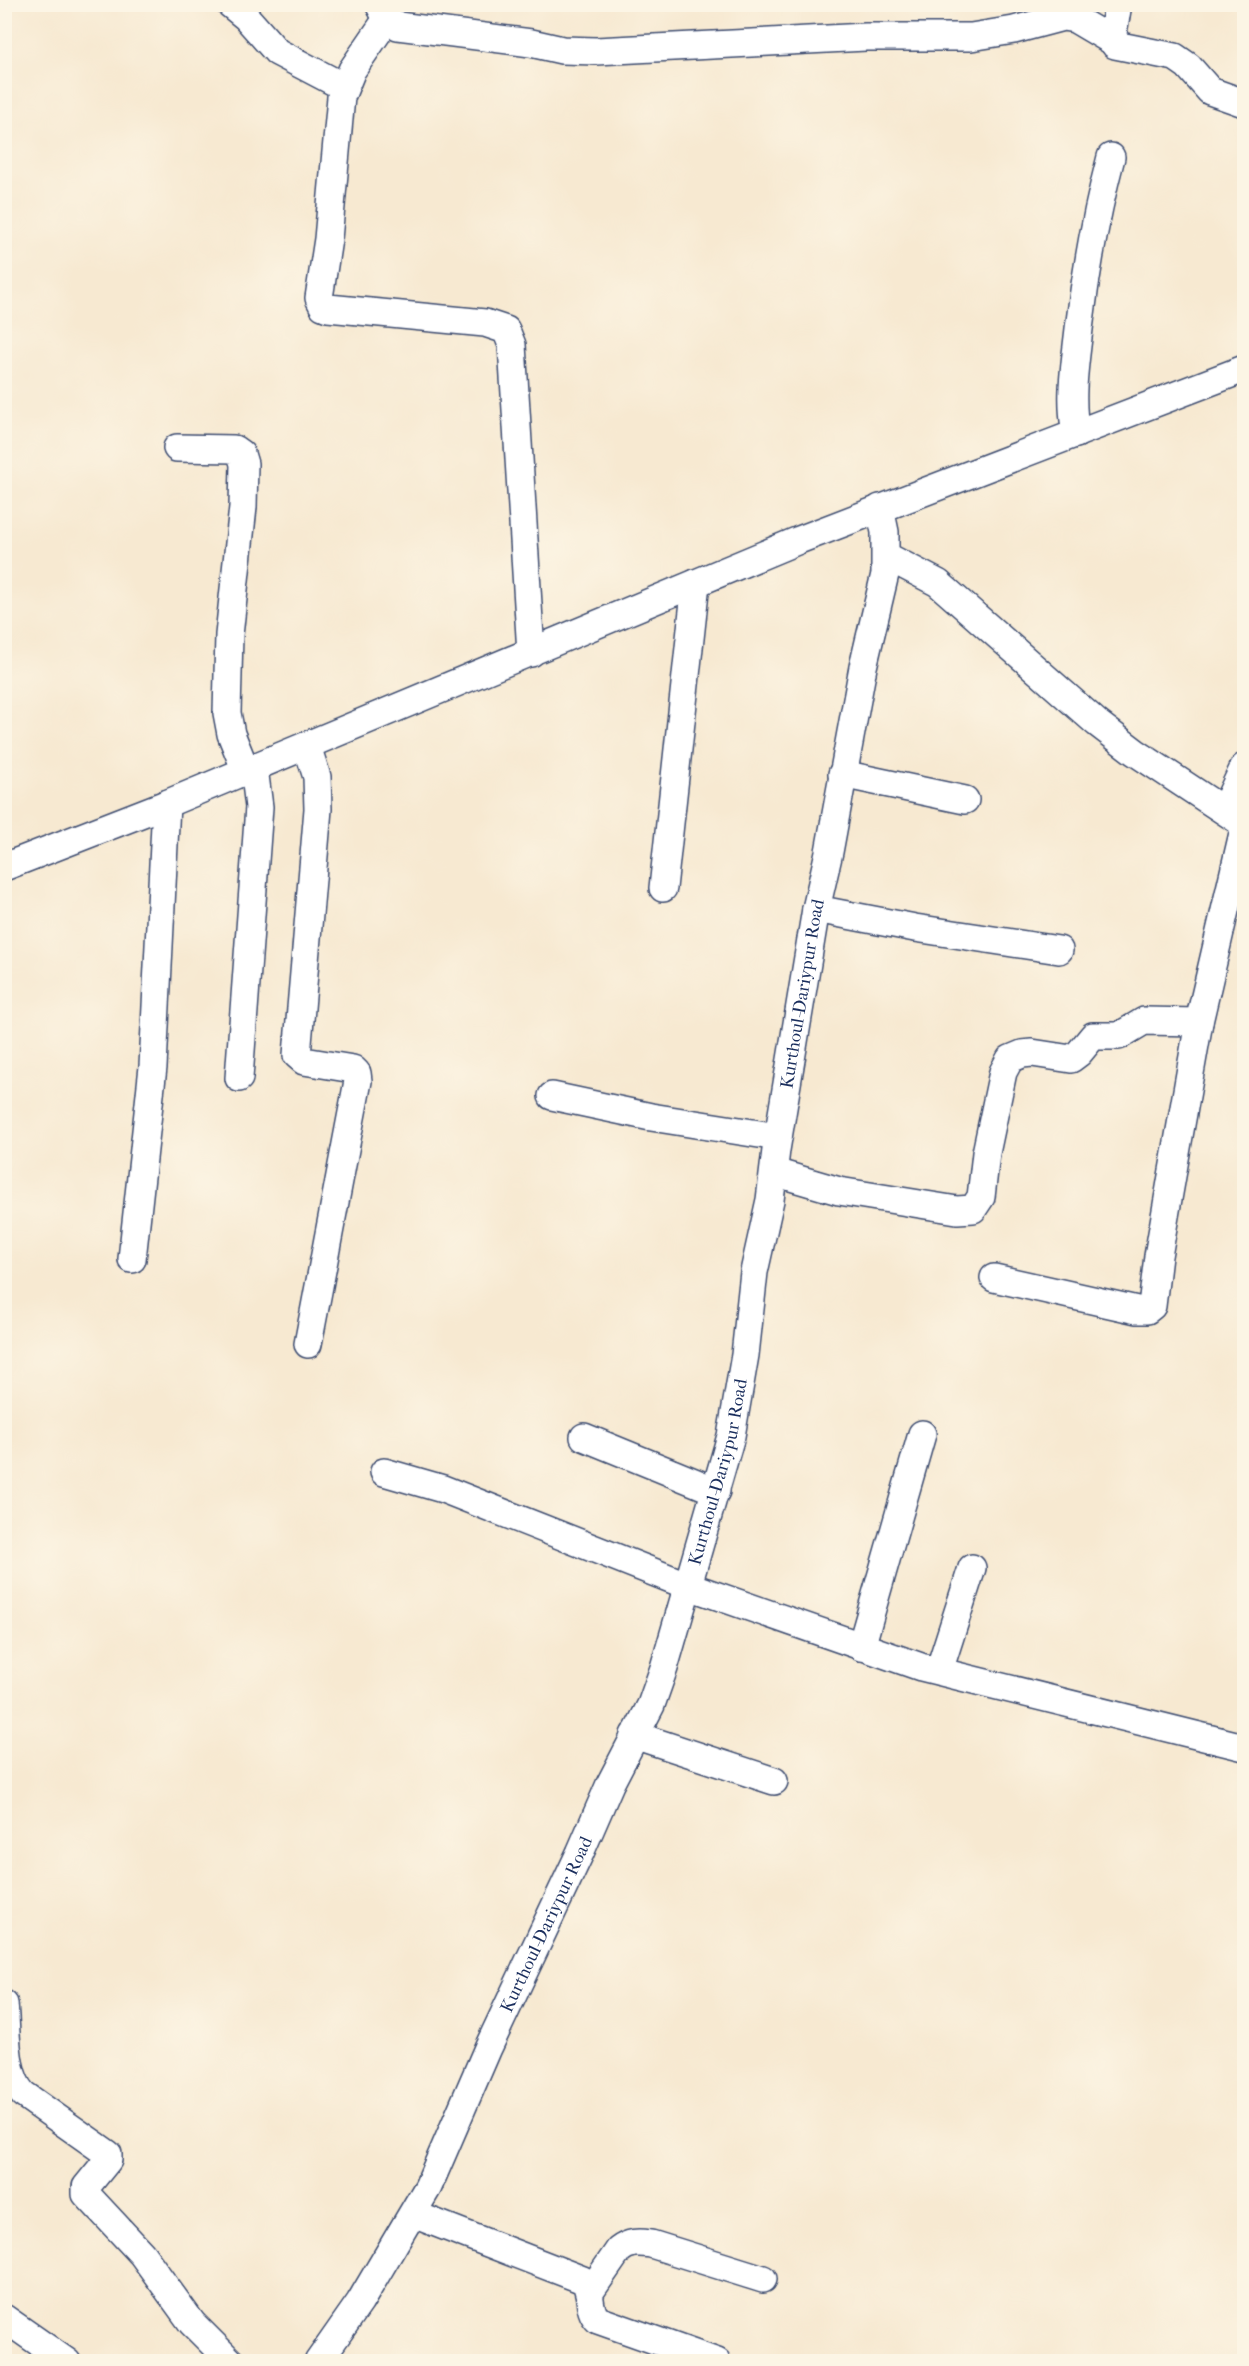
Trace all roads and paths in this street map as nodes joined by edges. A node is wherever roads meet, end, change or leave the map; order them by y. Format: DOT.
graph roads {
  1 [pos="230,4"];
  2 [pos="1118,4"];
  3 [pos="383,12"];
  4 [pos="1114,42"];
  5 [pos="344,87"];
  6 [pos="1245,104"];
  7 [pos="1111,157"];
  8 [pos="1245,369"];
  9 [pos="1076,434"];
  10 [pos="177,448"];
  11 [pos="880,508"];
  12 [pos="886,556"];
  13 [pos="696,583"];
  14 [pos="531,653"];
  15 [pos="307,746"];
  16 [pos="1245,767"];
  17 [pos="250,770"];
  18 [pos="842,774"];
  19 [pos="965,800"];
  20 [pos="166,804"];
  21 [pos="1234,817"];
  22 [pos="1245,829"];
  23 [pos="4,867"];
  24 [pos="663,888"];
  25 [pos="816,909"];
  26 [pos="1059,950"];
  27 [pos="1199,1022"];
  28 [pos="239,1078"];
  29 [pos="552,1096"];
  30 [pos="778,1137"];
  31 [pos="774,1172"];
  32 [pos="132,1259"];
  33 [pos="994,1278"];
  34 [pos="308,1344"];
  35 [pos="922,1434"];
  36 [pos="584,1437"];
  37 [pos="384,1472"];
  38 [pos="716,1491"];
  39 [pos="972,1568"];
  40 [pos="686,1585"];
  41 [pos="861,1647"];
  42 [pos="939,1671"];
  43 [pos="634,1735"];
  44 [pos="1245,1747"];
  45 [pos="774,1781"];
  46 [pos="4,2004"];
  47 [pos="9,2083"];
  48 [pos="414,2214"];
  49 [pos="763,2279"];
  50 [pos="590,2292"];
  51 [pos="4,2318"];
  52 [pos="67,2361"];
  53 [pos="231,2361"];
  54 [pos="318,2361"];
  55 [pos="717,2361"];
  1 -- 5 [label="street"];
  2 -- 4 [label="street"];
  3 -- 4 [label="street"];
  3 -- 5 [label="street"];
  4 -- 6 [label="street"];
  5 -- 14 [label="street"];
  7 -- 9 [label="street"];
  8 -- 9 [label="street"];
  9 -- 11 [label="street"];
  10 -- 17 [label="street"];
  11 -- 12 [label="street, Kurthoul-Dariypur Road"];
  11 -- 13 [label="street"];
  12 -- 18 [label="street, Kurthoul-Dariypur Road"];
  12 -- 21 [label="street"];
  13 -- 14 [label="street"];
  13 -- 24 [label="street"];
  14 -- 15 [label="street"];
  15 -- 17 [label="street"];
  15 -- 34 [label="street"];
  16 -- 21 [label="street"];
  17 -- 20 [label="street"];
  17 -- 28 [label="street"];
  18 -- 19 [label="street"];
  18 -- 25 [label="street, Kurthoul-Dariypur Road"];
  20 -- 23 [label="street"];
  20 -- 32 [label="street"];
  22 -- 27 [label="street"];
  25 -- 26 [label="street"];
  25 -- 30 [label="street, Kurthoul-Dariypur Road"];
  27 -- 31 [label="street"];
  27 -- 33 [label="street"];
  29 -- 30 [label="street"];
  30 -- 31 [label="street, Kurthoul-Dariypur Road"];
  31 -- 38 [label="street, Kurthoul-Dariypur Road"];
  35 -- 41 [label="street"];
  36 -- 38 [label="street"];
  37 -- 40 [label="street"];
  38 -- 40 [label="street, Kurthoul-Dariypur Road"];
  39 -- 42 [label="street"];
  40 -- 41 [label="street"];
  40 -- 43 [label="street, Kurthoul-Dariypur Road"];
  41 -- 42 [label="street"];
  42 -- 44 [label="street"];
  43 -- 45 [label="street"];
  43 -- 48 [label="street, Kurthoul-Dariypur Road"];
  46 -- 47 [label="street"];
  47 -- 53 [label="street"];
  48 -- 50 [label="street"];
  48 -- 54 [label="street, Kurthoul-Dariypur Road"];
  49 -- 50 [label="street"];
  50 -- 55 [label="street"];
  51 -- 52 [label="street"];
}
